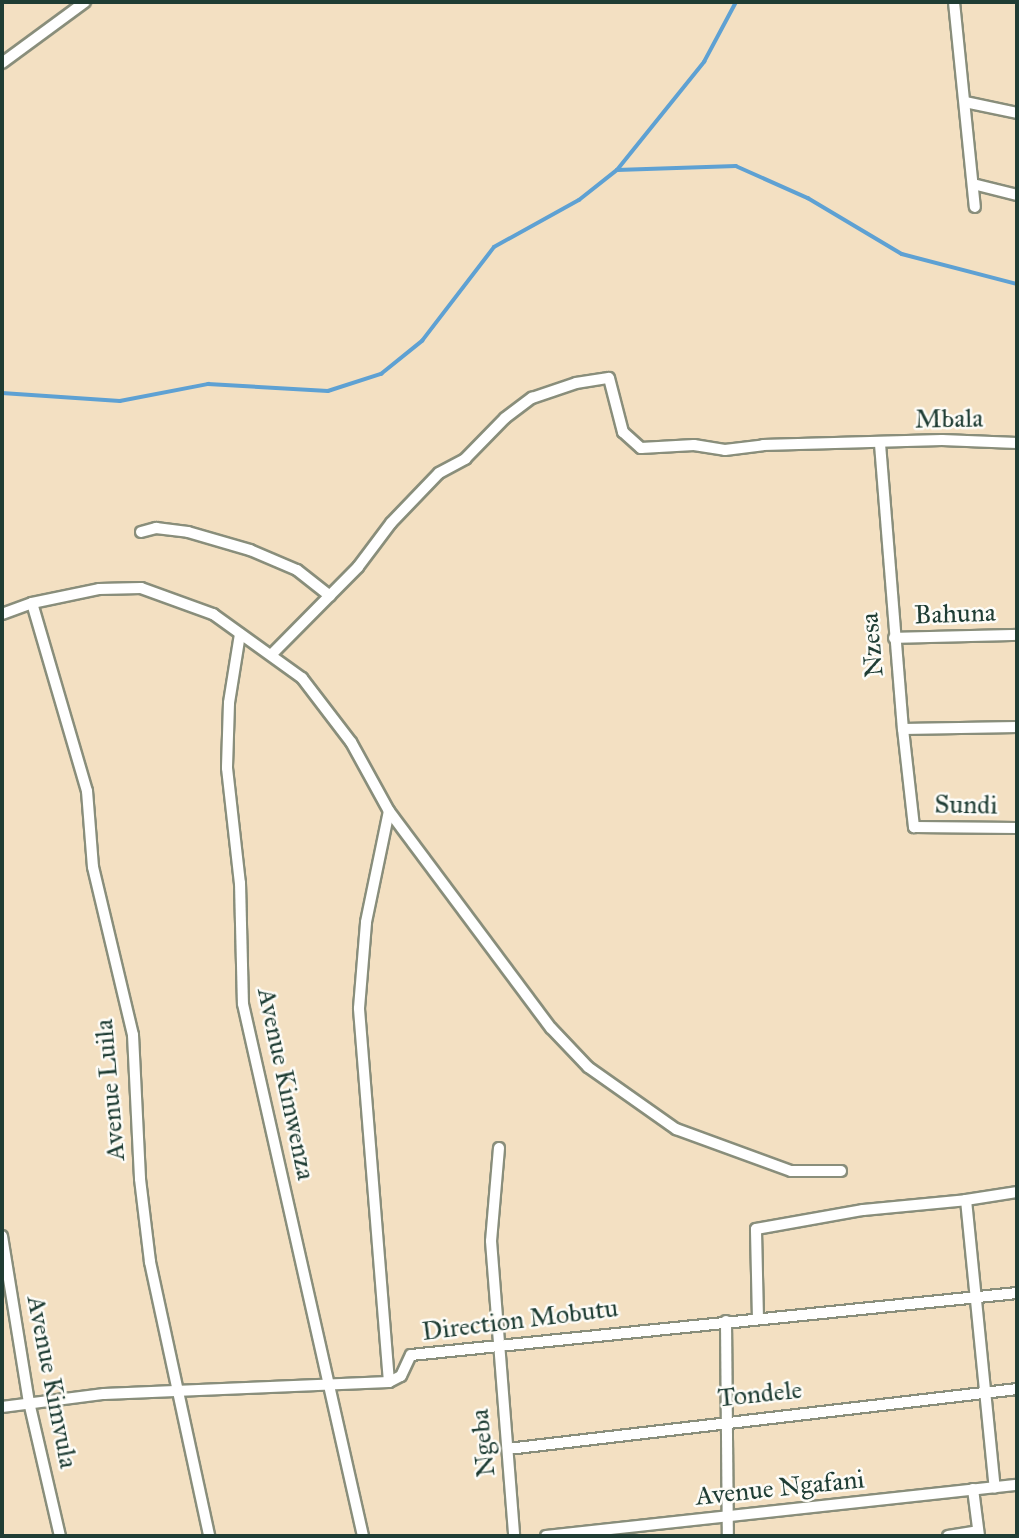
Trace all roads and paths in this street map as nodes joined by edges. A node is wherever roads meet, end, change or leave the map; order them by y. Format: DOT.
graph roads {
  1 [pos="85,2"];
  2 [pos="954,2"];
  3 [pos="2,63"];
  4 [pos="965,102"];
  5 [pos="1017,113"];
  6 [pos="973,184"];
  7 [pos="1017,195"];
  8 [pos="975,207"];
  9 [pos="1017,443"];
  10 [pos="880,444"];
  11 [pos="141,531"];
  12 [pos="330,596"];
  13 [pos="32,603"];
  14 [pos="2,614"];
  15 [pos="240,634"];
  16 [pos="1017,635"];
  17 [pos="894,638"];
  18 [pos="271,655"];
  19 [pos="1017,727"];
  20 [pos="903,729"];
  21 [pos="389,811"];
  22 [pos="914,827"];
  23 [pos="1017,828"];
  24 [pos="499,1148"];
  25 [pos="841,1171"];
  26 [pos="1017,1192"];
  27 [pos="966,1200"];
  28 [pos="2,1236"];
  29 [pos="1017,1293"];
  30 [pos="976,1297"];
  31 [pos="758,1318"];
  32 [pos="726,1321"];
  33 [pos="497,1345"];
  34 [pos="389,1382"];
  35 [pos="328,1385"];
  36 [pos="1017,1390"];
  37 [pos="178,1391"];
  38 [pos="984,1393"];
  39 [pos="29,1402"];
  40 [pos="2,1407"];
  41 [pos="726,1420"];
  42 [pos="508,1449"];
  43 [pos="1017,1485"];
  44 [pos="995,1488"];
  45 [pos="973,1489"];
  46 [pos="727,1519"];
  47 [pos="979,1534"];
  48 [pos="60,1536"];
  49 [pos="209,1536"];
  50 [pos="363,1536"];
  51 [pos="514,1536"];
  52 [pos="547,1536"];
  53 [pos="728,1536"];
  54 [pos="948,1536"];
  1 -- 3 [label="street"];
  2 -- 4 [label="street"];
  4 -- 5 [label="street"];
  4 -- 6 [label="street"];
  6 -- 7 [label="street"];
  6 -- 8 [label="street"];
  9 -- 10 [label="street, Mbala"];
  10 -- 12 [label="street, Mbala"];
  10 -- 17 [label="street, Nzesa"];
  11 -- 12 [label="street"];
  12 -- 18 [label="street"];
  13 -- 14 [label="street"];
  13 -- 15 [label="street"];
  13 -- 37 [label="street, Avenue Luila"];
  15 -- 18 [label="street"];
  15 -- 35 [label="street, Avenue Kimwenza"];
  16 -- 17 [label="street, Bahuna"];
  17 -- 20 [label="street, Nzesa"];
  18 -- 21 [label="street"];
  19 -- 20 [label="street"];
  20 -- 22 [label="street, Nzesa"];
  21 -- 25 [label="street"];
  21 -- 34 [label="street"];
  22 -- 23 [label="street, Sundi"];
  24 -- 33 [label="street, Ngeba"];
  26 -- 27 [label="street"];
  27 -- 30 [label="street"];
  27 -- 31 [label="street"];
  28 -- 39 [label="street, Avenue Kimvula"];
  29 -- 30 [label="street, Direction Mobutu"];
  30 -- 31 [label="street, Direction Mobutu"];
  30 -- 38 [label="street"];
  31 -- 32 [label="street, Direction Mobutu"];
  32 -- 33 [label="street, Direction Mobutu"];
  32 -- 41 [label="street"];
  33 -- 34 [label="street, Direction Mobutu"];
  33 -- 42 [label="street, Ngeba"];
  34 -- 35 [label="street"];
  35 -- 37 [label="street"];
  35 -- 50 [label="street, Avenue Kimwenza"];
  36 -- 38 [label="street, Tondele"];
  37 -- 39 [label="street"];
  37 -- 49 [label="street, Avenue Luila"];
  38 -- 41 [label="street, Tondele"];
  38 -- 44 [label="street"];
  39 -- 40 [label="street"];
  39 -- 48 [label="street, Avenue Kimvula"];
  41 -- 42 [label="street, Tondele"];
  41 -- 46 [label="street"];
  42 -- 51 [label="street, Ngeba"];
  43 -- 44 [label="street, Avenue Ngafani"];
  44 -- 45 [label="street, Avenue Ngafani"];
  45 -- 46 [label="street, Avenue Ngafani"];
  45 -- 47 [label="street"];
  46 -- 52 [label="street, Avenue Ngafani"];
  46 -- 53 [label="street"];
  47 -- 54 [label="street"];
}
